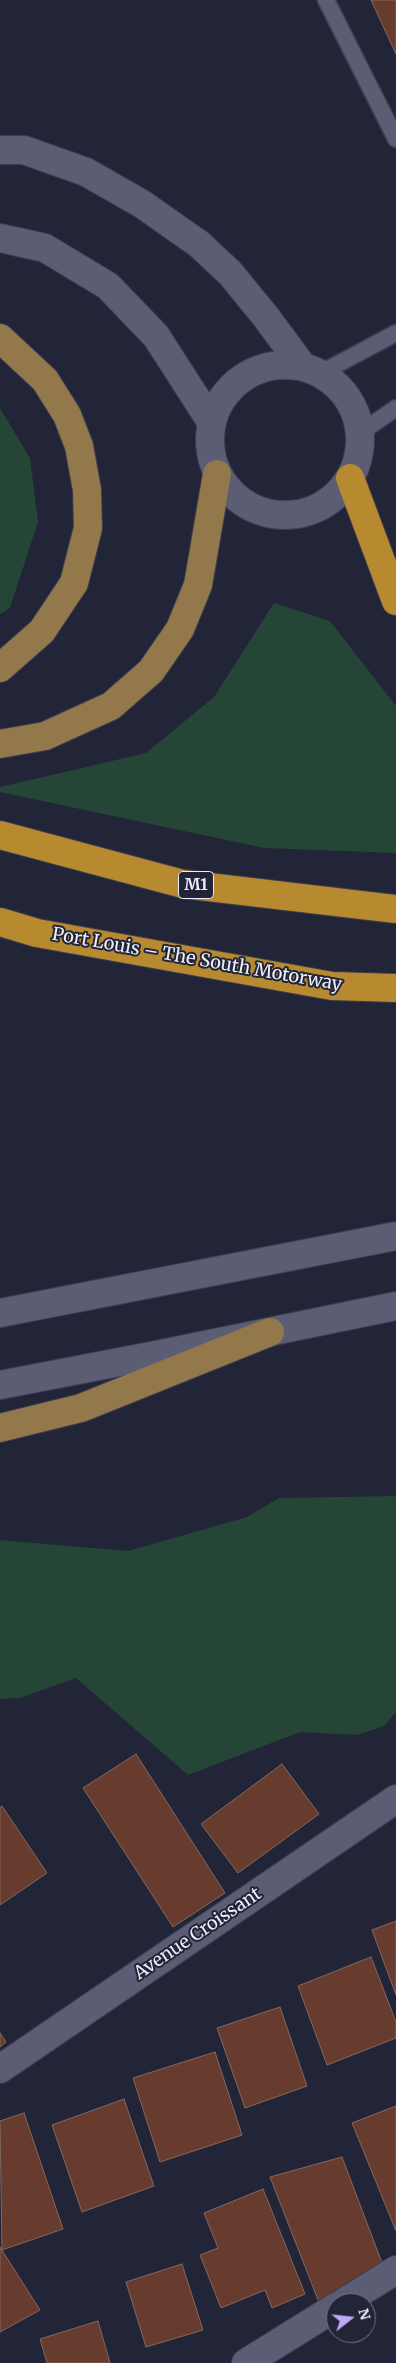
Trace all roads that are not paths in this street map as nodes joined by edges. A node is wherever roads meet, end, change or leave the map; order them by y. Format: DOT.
graph roads {
  1 [pos="326,0"];
  2 [pos="396,139"];
  3 [pos="0,150"];
  4 [pos="0,238"];
  5 [pos="396,333"];
  6 [pos="0,338"];
  7 [pos="312,370"];
  8 [pos="396,408"];
  9 [pos="212,423"];
  10 [pos="360,433"];
  11 [pos="217,474"];
  12 [pos="350,478"];
  13 [pos="396,601"];
  14 [pos="0,668"];
  15 [pos="0,744"];
  16 [pos="0,835"];
  17 [pos="396,909"];
  18 [pos="0,922"];
  19 [pos="36,933"];
  20 [pos="0,940"];
  21 [pos="396,988"];
  22 [pos="396,1236"];
  23 [pos="396,1306"];
  24 [pos="0,1313"];
  25 [pos="270,1332"];
  26 [pos="0,1385"];
  27 [pos="0,1428"];
  28 [pos="396,1799"];
  29 [pos="0,2069"];
  30 [pos="396,2270"];
  31 [pos="359,2293"];
  32 [pos="326,2313"];
  33 [pos="246,2363"];
  1 -- 2 [label="lane"];
  3 -- 7 [label="street"];
  4 -- 9 [label="street"];
  5 -- 7 [label="lane"];
  6 -- 14 [label="main road"];
  7 -- 9 [label="street"];
  7 -- 10 [label="street"];
  8 -- 10 [label="lane"];
  9 -- 11 [label="street"];
  10 -- 12 [label="street"];
  11 -- 12 [label="street"];
  11 -- 15 [label="main road"];
  12 -- 13 [label="highway"];
  16 -- 17 [label="highway, M1"];
  18 -- 19 [label="highway, Port Louis – The South Motorway"];
  19 -- 20 [label="highway"];
  19 -- 21 [label="highway, Port Louis – The South Motorway"];
  22 -- 24 [label="street"];
  23 -- 25 [label="street"];
  25 -- 26 [label="street"];
  25 -- 27 [label="main road"];
  28 -- 29 [label="street, Avenue Croissant"];
  30 -- 31 [label="street"];
  32 -- 33 [label="street"];
}
